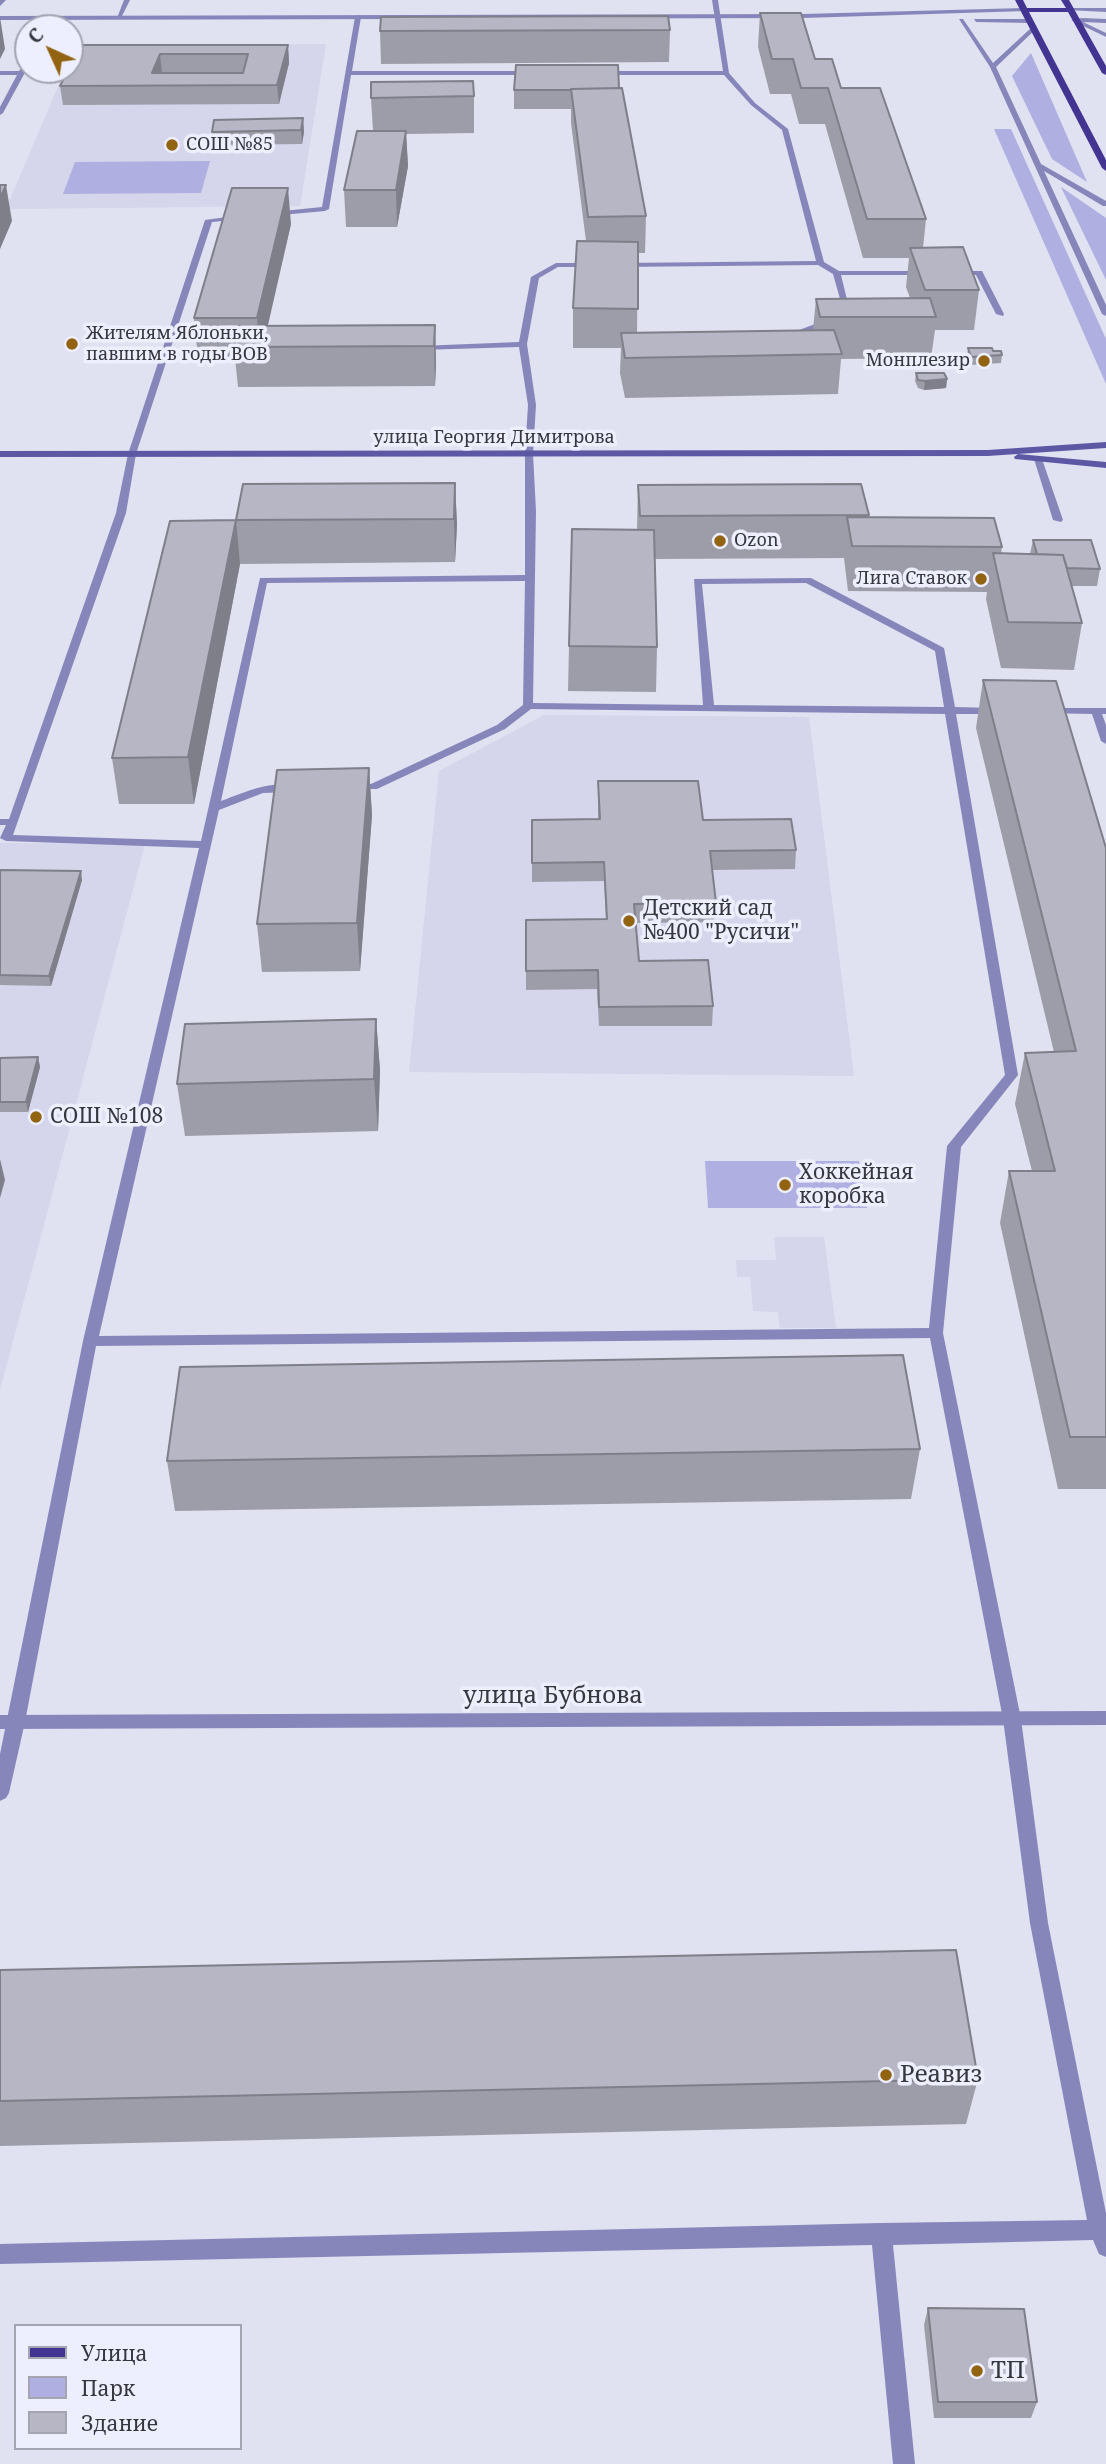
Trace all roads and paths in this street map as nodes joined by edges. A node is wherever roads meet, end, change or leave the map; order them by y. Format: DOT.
graph roads {
  1 [pos="127,0"];
  2 [pos="715,0"];
  3 [pos="955,0"];
  4 [pos="1019,0"];
  5 [pos="1065,0"];
  6 [pos="1079,0"];
  7 [pos="1069,9"];
  8 [pos="1024,10"];
  9 [pos="1106,10"];
  10 [pos="957,11"];
  11 [pos="359,12"];
  12 [pos="718,16"];
  13 [pos="803,16"];
  14 [pos="84,18"];
  15 [pos="119,18"];
  16 [pos="961,20"];
  17 [pos="1041,20"];
  18 [pos="1063,20"];
  19 [pos="1074,20"];
  20 [pos="1106,21"];
  21 [pos="1032,25"];
  22 [pos="1106,35"];
  23 [pos="993,67"];
  24 [pos="350,73"];
  25 [pos="545,73"];
  26 [pos="587,73"];
  27 [pos="726,73"];
  28 [pos="1106,73"];
  29 [pos="16,84"];
  30 [pos="0,113"];
  31 [pos="1040,166"];
  32 [pos="1106,168"];
  33 [pos="1106,204"];
  34 [pos="260,215"];
  35 [pos="247,216"];
  36 [pos="820,262"];
  37 [pos="597,265"];
  38 [pos="611,265"];
  39 [pos="837,273"];
  40 [pos="1000,314"];
  41 [pos="1106,314"];
  42 [pos="777,342"];
  43 [pos="523,344"];
  44 [pos="411,348"];
  45 [pos="1106,445"];
  46 [pos="988,453"];
  47 [pos="0,454"];
  48 [pos="132,454"];
  49 [pos="529,454"];
  50 [pos="1038,459"];
  51 [pos="1106,465"];
  52 [pos="1058,520"];
  53 [pos="530,578"];
  54 [pos="528,706"];
  55 [pos="709,708"];
  56 [pos="950,711"];
  57 [pos="1101,711"];
  58 [pos="1106,741"];
  59 [pos="311,788"];
  60 [pos="336,788"];
  61 [pos="214,808"];
  62 [pos="6,822"];
  63 [pos="206,845"];
  64 [pos="936,1333"];
  65 [pos="90,1341"];
  66 [pos="1106,1718"];
  67 [pos="1012,1719"];
  68 [pos="8,1722"];
  69 [pos="0,1793"];
  70 [pos="881,2233"];
  71 [pos="1102,2239"];
  72 [pos="0,2254"];
  73 [pos="904,2464"];
  1 -- 15 [label="street"];
  2 -- 12 [label="street"];
  3 -- 10 [label="street"];
  4 -- 8 [label="main road"];
  5 -- 7 [label="main road"];
  6 -- 7 [label="street"];
  7 -- 8 [label="main road"];
  7 -- 9 [label="street"];
  7 -- 19 [label="main road"];
  8 -- 10 [label="street"];
  8 -- 21 [label="main road"];
  10 -- 13 [label="street"];
  11 -- 12 [label="street"];
  11 -- 15 [label="street"];
  11 -- 24 [label="street"];
  12 -- 13 [label="street"];
  12 -- 27 [label="street"];
  13 -- 16 [label="street"];
  14 -- 15 [label="street"];
  16 -- 21 [label="street"];
  16 -- 23 [label="street"];
  17 -- 21 [label="main road"];
  18 -- 19 [label="main road"];
  19 -- 20 [label="street"];
  19 -- 22 [label="street"];
  19 -- 28 [label="main road"];
  21 -- 23 [label="street"];
  21 -- 32 [label="main road"];
  23 -- 31 [label="street"];
  24 -- 25 [label="street"];
  24 -- 34 [label="street"];
  26 -- 27 [label="street"];
  27 -- 36 [label="street"];
  29 -- 30 [label="street"];
  31 -- 33 [label="street"];
  31 -- 41 [label="street"];
  35 -- 48 [label="street"];
  36 -- 38 [label="street"];
  36 -- 39 [label="street"];
  37 -- 43 [label="street"];
  39 -- 40 [label="street"];
  39 -- 42 [label="street"];
  43 -- 44 [label="street"];
  43 -- 49 [label="street"];
  45 -- 46 [label="main road, улица Георгия Димитрова"];
  46 -- 49 [label="main road, улица Георгия Димитрова"];
  46 -- 50 [label="main road, улица Георгия Димитрова"];
  47 -- 48 [label="main road, улица Георгия Димитрова"];
  48 -- 49 [label="main road, улица Георгия Димитрова"];
  48 -- 62 [label="street"];
  49 -- 53 [label="street"];
  50 -- 51 [label="main road, улица Георгия Димитрова"];
  50 -- 52 [label="street"];
  53 -- 54 [label="street"];
  53 -- 61 [label="street"];
  54 -- 55 [label="street"];
  54 -- 60 [label="street"];
  55 -- 56 [label="street"];
  55 -- 56 [label="street"];
  56 -- 57 [label="street"];
  56 -- 64 [label="street"];
  57 -- 58 [label="street"];
  59 -- 61 [label="street"];
  61 -- 63 [label="street"];
  62 -- 63 [label="street"];
  63 -- 65 [label="street"];
  64 -- 65 [label="street"];
  64 -- 67 [label="street"];
  65 -- 68 [label="street"];
  66 -- 67 [label="street, улица Бубнова"];
  67 -- 68 [label="street, улица Бубнова"];
  67 -- 71 [label="street"];
  68 -- 69 [label="street"];
  70 -- 71 [label="street"];
  70 -- 72 [label="street"];
  70 -- 73 [label="street"];
}
